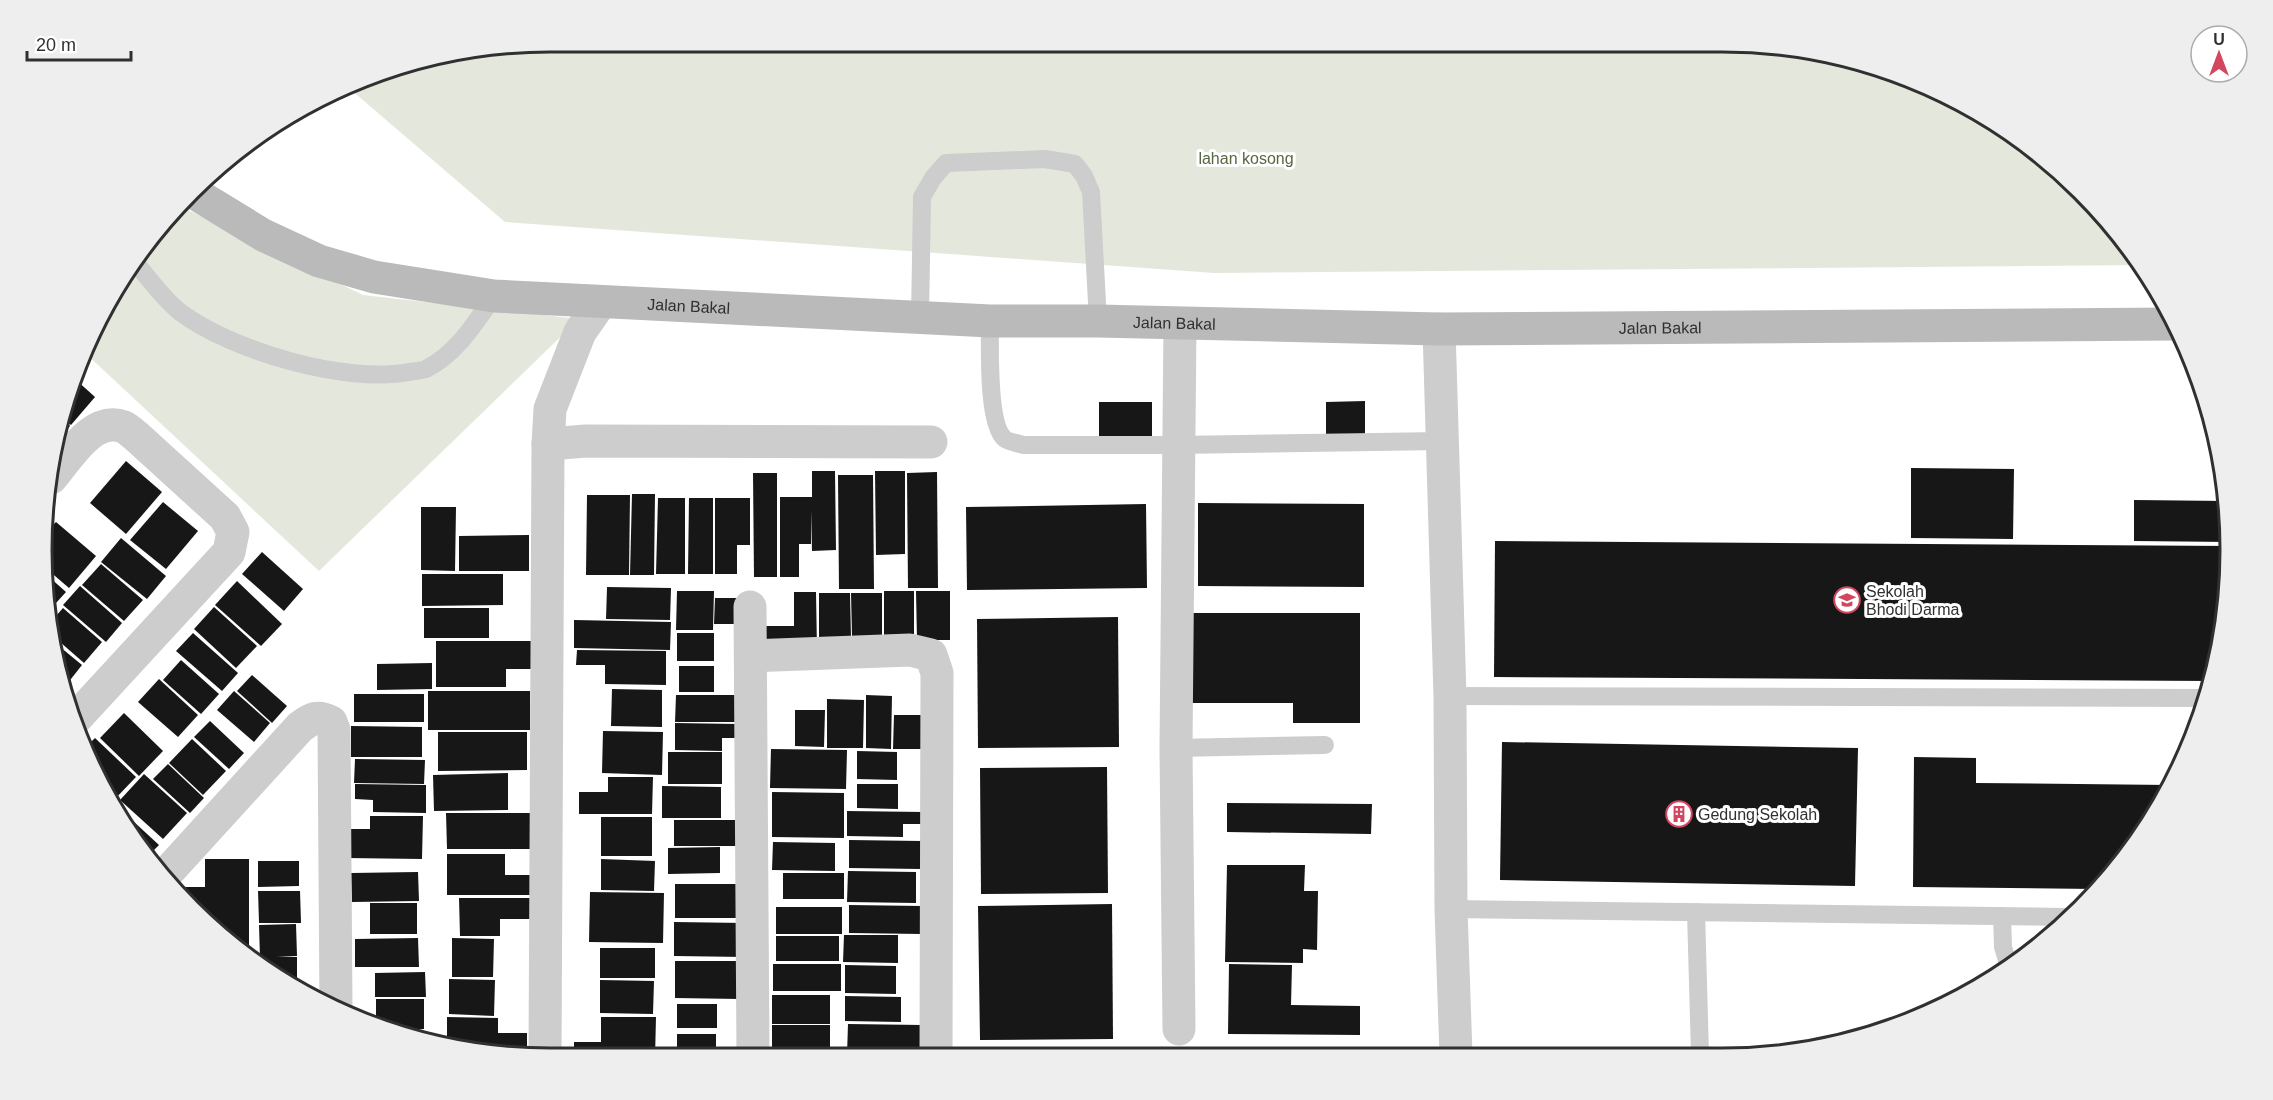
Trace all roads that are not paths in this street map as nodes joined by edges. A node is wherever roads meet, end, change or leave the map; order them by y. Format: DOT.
graph roads {
  1 [pos="200,196"];
  2 [pos="140,268"];
  3 [pos="494,296"];
  4 [pos="601,302"];
  5 [pos="920,318"];
  6 [pos="990,321"];
  7 [pos="1098,321"];
  8 [pos="1180,324"];
  9 [pos="2166,324"];
  10 [pos="1439,329"];
  11 [pos="1443,441"];
  12 [pos="931,442"];
  13 [pos="548,444"];
  14 [pos="1178,445"];
  15 [pos="60,468"];
  16 [pos="750,607"];
  17 [pos="750,656"];
  18 [pos="1450,696"];
  19 [pos="2198,698"];
  20 [pos="80,713"];
  21 [pos="1325,745"];
  22 [pos="1176,748"];
  23 [pos="169,870"];
  24 [pos="1451,909"];
  25 [pos="1696,912"];
  26 [pos="2002,916"];
  27 [pos="2059,917"];
  28 [pos="2007,959"];
  29 [pos="336,999"];
  30 [pos="1179,1029"];
  31 [pos="545,1048"];
  32 [pos="753,1048"];
  33 [pos="936,1048"];
  34 [pos="1456,1048"];
  35 [pos="1700,1048"];
  1 -- 3 [label="street, Jalan Bakal"];
  2 -- 3 [label="lane"];
  3 -- 4 [label="street, Jalan Bakal"];
  4 -- 5 [label="street, Jalan Bakal"];
  4 -- 13 [label="street"];
  5 -- 6 [label="street, Jalan Bakal"];
  5 -- 7 [label="lane"];
  6 -- 7 [label="street, Jalan Bakal"];
  6 -- 14 [label="lane"];
  7 -- 8 [label="street, Jalan Bakal"];
  8 -- 10 [label="street, Jalan Bakal"];
  8 -- 14 [label="street"];
  9 -- 10 [label="street, Jalan Bakal"];
  10 -- 11 [label="street"];
  11 -- 14 [label="lane"];
  11 -- 18 [label="street"];
  12 -- 13 [label="street"];
  13 -- 31 [label="street"];
  14 -- 22 [label="street"];
  15 -- 20 [label="street"];
  16 -- 17 [label="street"];
  17 -- 32 [label="street"];
  17 -- 33 [label="street"];
  18 -- 19 [label="lane"];
  18 -- 24 [label="street"];
  21 -- 22 [label="lane"];
  22 -- 30 [label="street"];
  23 -- 29 [label="street"];
  24 -- 25 [label="lane"];
  24 -- 34 [label="street"];
  25 -- 26 [label="lane"];
  25 -- 35 [label="lane"];
  26 -- 27 [label="lane"];
  26 -- 28 [label="lane"];
}
